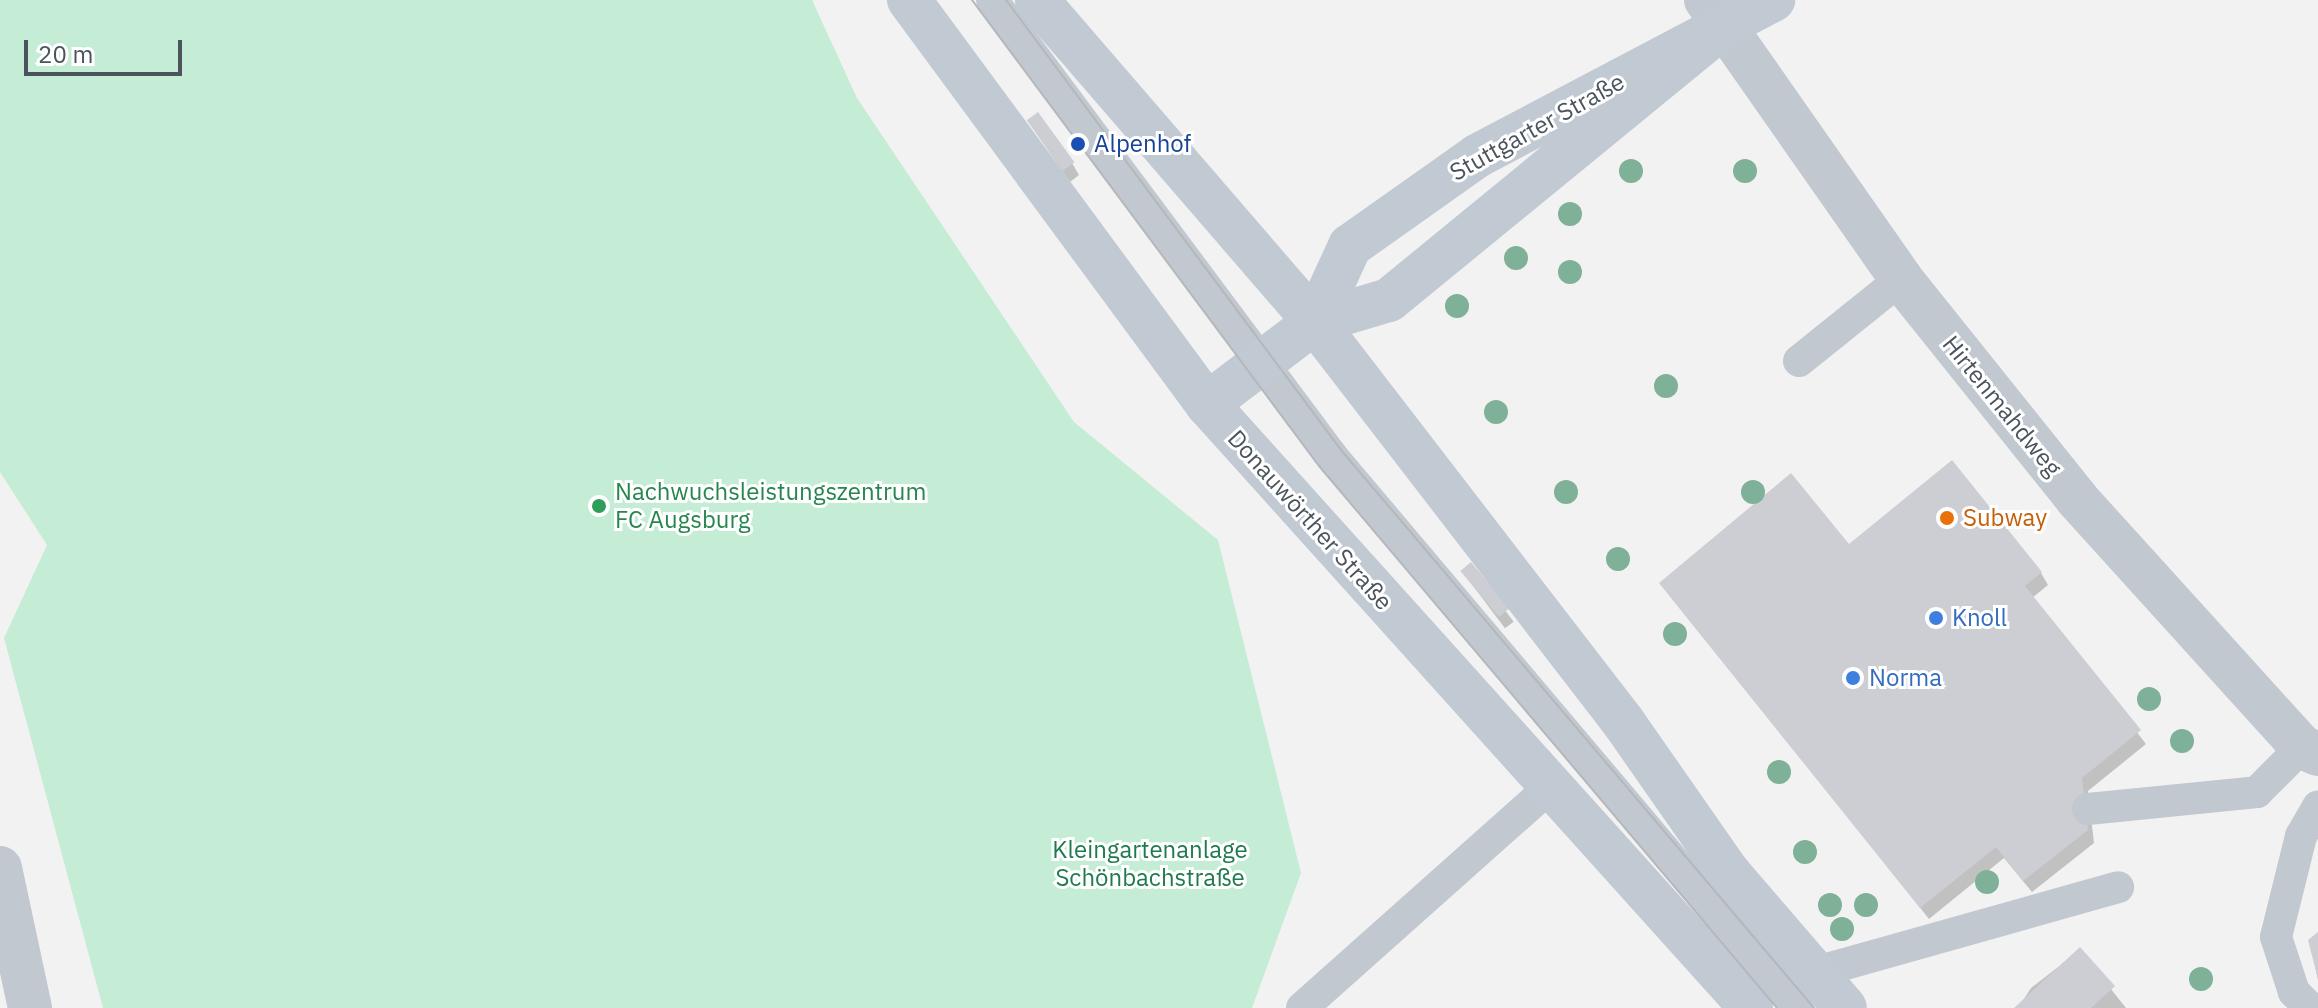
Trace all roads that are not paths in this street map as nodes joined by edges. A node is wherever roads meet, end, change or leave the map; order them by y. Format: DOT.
graph roads {
  1 [pos="909,0"];
  2 [pos="992,0"];
  3 [pos="1773,0"];
  4 [pos="1040,1"];
  5 [pos="1714,13"];
  6 [pos="1901,279"];
  7 [pos="1315,322"];
  8 [pos="1799,361"];
  9 [pos="1259,363"];
  10 [pos="1207,404"];
  11 [pos="2310,750"];
  12 [pos="1551,786"];
  13 [pos="2318,807"];
  14 [pos="2088,809"];
  15 [pos="0,868"];
  16 [pos="2118,887"];
  17 [pos="1805,990"];
  18 [pos="30,1008"];
  19 [pos="1302,1008"];
  20 [pos="1751,1008"];
  21 [pos="1845,1008"];
  22 [pos="2310,1008"];
  1 -- 10 [label="main road, Donauwörther Straße"];
  2 -- 9 [label="lane"];
  3 -- 5 [label="main road, Stuttgarter Straße"];
  4 -- 7 [label="main road"];
  5 -- 6 [label="street, Hirtenmahdweg"];
  5 -- 7 [label="main road, Stuttgarter Straße"];
  5 -- 7 [label="main road, Stuttgarter Straße"];
  6 -- 8 [label="lane"];
  6 -- 11 [label="street, Hirtenmahdweg"];
  7 -- 9 [label="main road, Stuttgarter Straße"];
  7 -- 17 [label="main road"];
  9 -- 10 [label="main road, Stuttgarter Straße"];
  9 -- 17 [label="lane"];
  10 -- 12 [label="main road, Donauwörther Straße"];
  11 -- 14 [label="lane"];
  12 -- 19 [label="lane"];
  12 -- 20 [label="main road, Donauwörther Straße"];
  13 -- 22 [label="lane"];
  15 -- 18 [label="street"];
  16 -- 17 [label="lane"];
  17 -- 21 [label="main road"];
}
